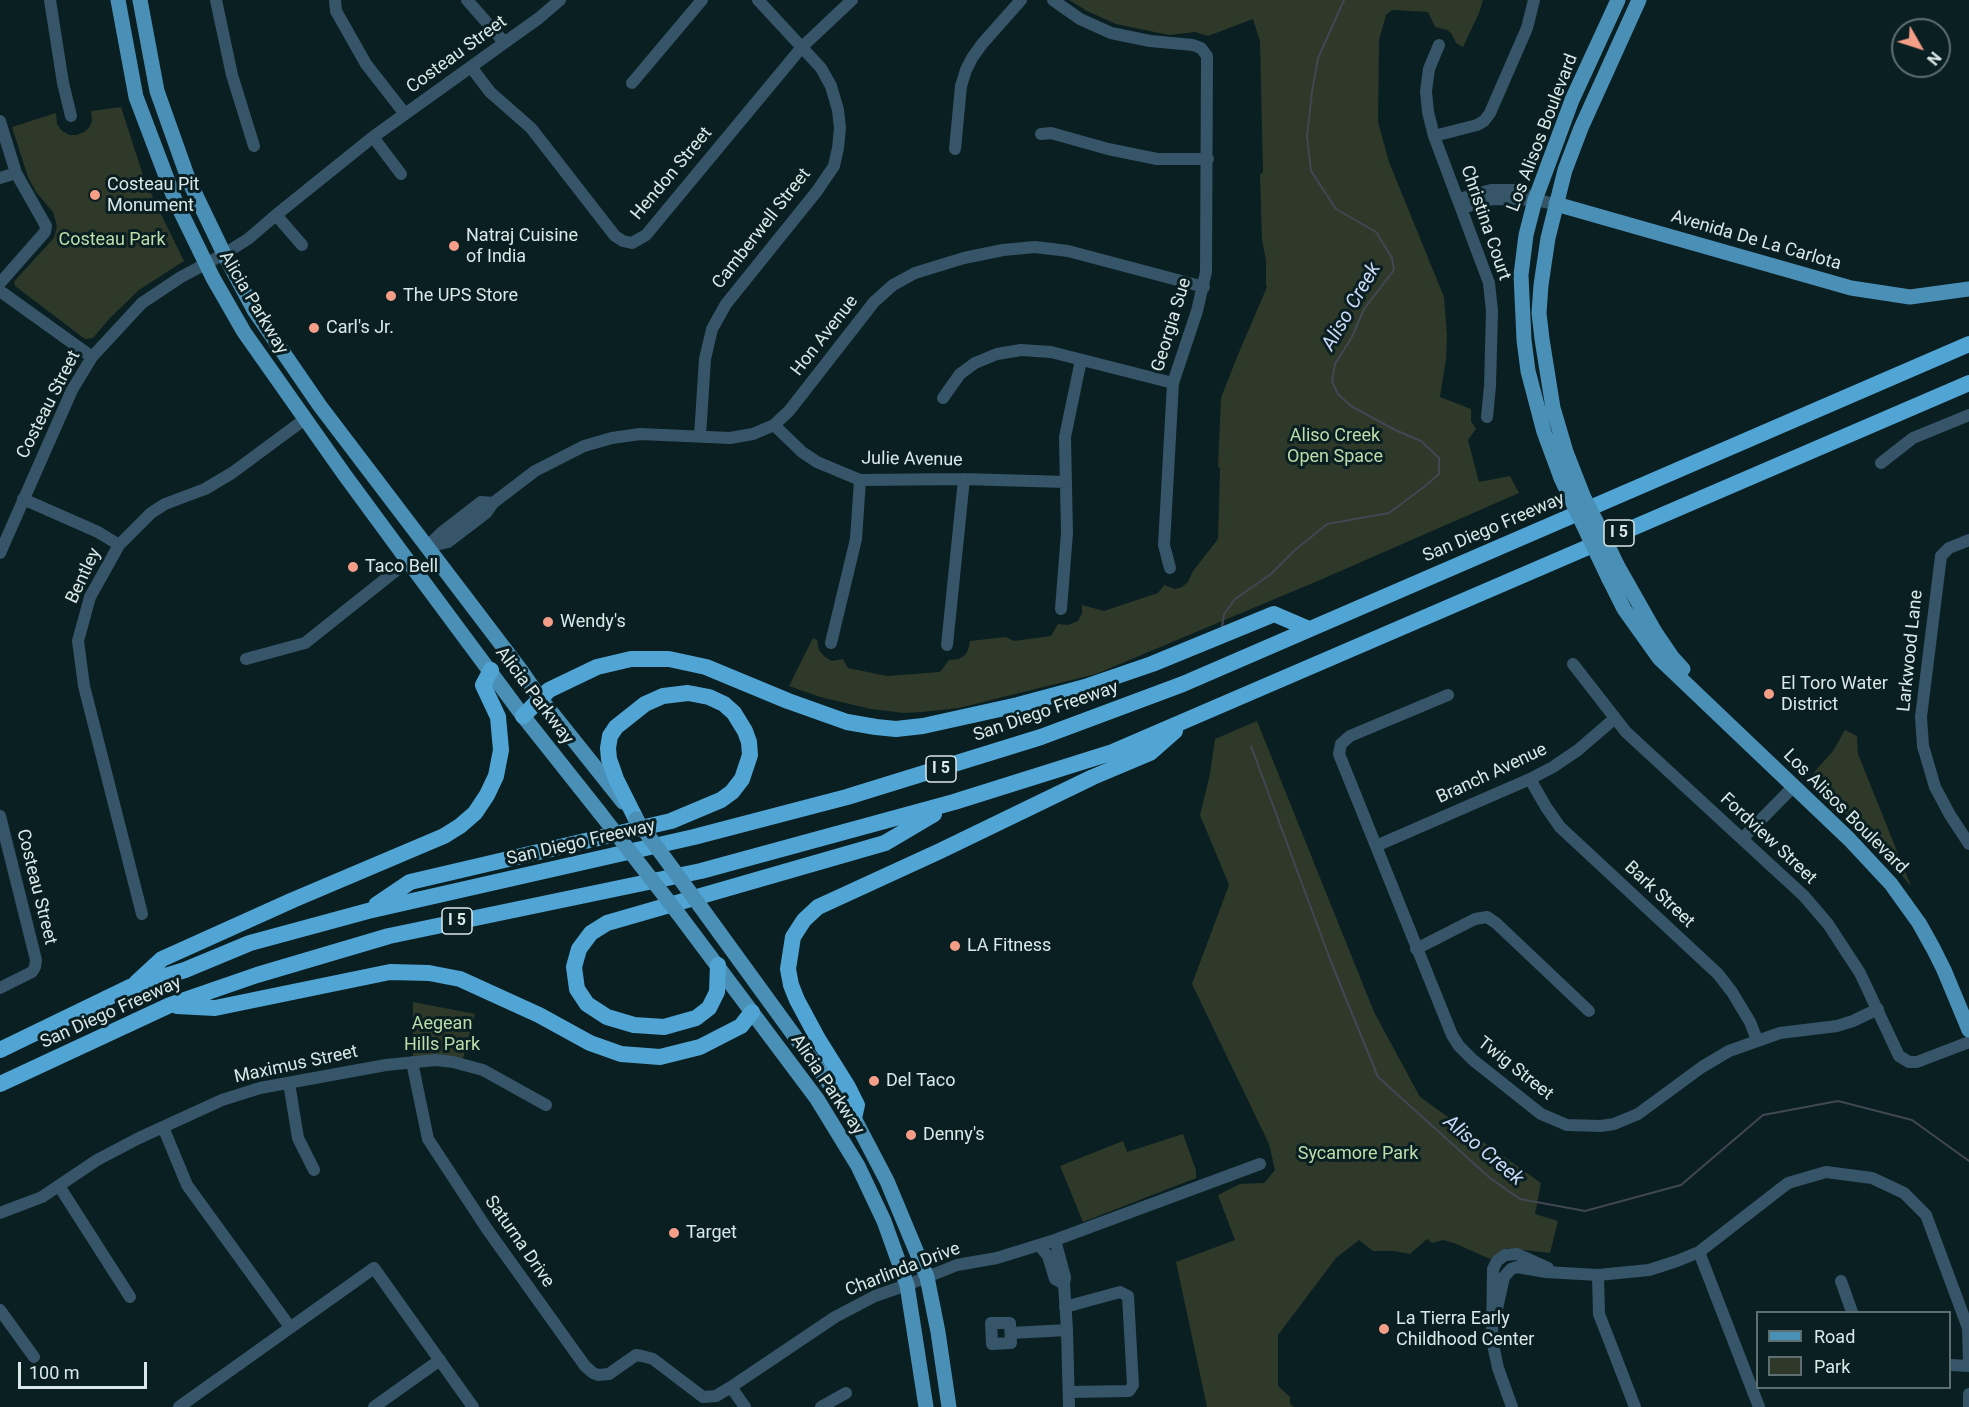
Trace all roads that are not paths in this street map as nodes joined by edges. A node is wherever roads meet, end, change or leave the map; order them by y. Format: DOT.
graph roads {
  1 [pos="50,0"];
  2 [pos="118,0"];
  3 [pos="141,0"];
  4 [pos="216,0"];
  5 [pos="335,0"];
  6 [pos="467,0"];
  7 [pos="560,0"];
  8 [pos="702,0"];
  9 [pos="758,0"];
  10 [pos="852,0"];
  11 [pos="1021,0"];
  12 [pos="1053,0"];
  13 [pos="1534,0"];
  14 [pos="1618,0"];
  15 [pos="1639,0"];
  16 [pos="504,42"];
  17 [pos="1439,45"];
  18 [pos="802,47"];
  19 [pos="471,67"];
  20 [pos="632,83"];
  21 [pos="405,114"];
  22 [pos="71,116"];
  23 [pos="0,121"];
  24 [pos="1041,134"];
  25 [pos="1434,136"];
  26 [pos="373,137"];
  27 [pos="254,146"];
  28 [pos="955,149"];
  29 [pos="1208,159"];
  30 [pos="16,173"];
  31 [pos="401,174"];
  32 [pos="0,178"];
  33 [pos="1535,200"];
  34 [pos="1460,204"];
  35 [pos="1556,204"];
  36 [pos="276,215"];
  37 [pos="302,245"];
  38 [pos="224,254"];
  39 [pos="206,264"];
  40 [pos="0,283"];
  41 [pos="1204,287"];
  42 [pos="1969,289"];
  43 [pos="0,291"];
  44 [pos="244,332"];
  45 [pos="1969,344"];
  46 [pos="92,357"];
  47 [pos="1081,360"];
  48 [pos="1173,383"];
  49 [pos="1969,383"];
  50 [pos="311,394"];
  51 [pos="943,398"];
  52 [pos="1969,415"];
  53 [pos="1487,417"];
  54 [pos="305,419"];
  55 [pos="774,425"];
  56 [pos="700,436"];
  57 [pos="1881,463"];
  58 [pos="1568,477"];
  59 [pos="964,479"];
  60 [pos="860,480"];
  61 [pos="1066,482"];
  62 [pos="384,489"];
  63 [pos="23,499"];
  64 [pos="1969,540"];
  65 [pos="119,545"];
  66 [pos="427,547"];
  67 [pos="0,553"];
  68 [pos="408,561"];
  69 [pos="1170,568"];
  70 [pos="1061,609"];
  71 [pos="1308,629"];
  72 [pos="831,643"];
  73 [pos="947,645"];
  74 [pos="246,659"];
  75 [pos="1573,664"];
  76 [pos="491,670"];
  77 [pos="1448,695"];
  78 [pos="540,698"];
  79 [pos="1704,701"];
  80 [pos="523,716"];
  81 [pos="1614,719"];
  82 [pos="1186,721"];
  83 [pos="1530,779"];
  84 [pos="1793,787"];
  85 [pos="954,802"];
  86 [pos="0,816"];
  87 [pos="636,819"];
  88 [pos="1742,840"];
  89 [pos="1969,844"];
  90 [pos="1376,846"];
  91 [pos="368,911"];
  92 [pos="142,914"];
  93 [pos="1416,949"];
  94 [pos="718,966"];
  95 [pos="130,987"];
  96 [pos="0,988"];
  97 [pos="767,998"];
  98 [pos="170,1005"];
  99 [pos="1878,1009"];
  100 [pos="1589,1011"];
  101 [pos="750,1016"];
  102 [pos="1969,1030"];
  103 [pos="1757,1040"];
  104 [pos="1969,1042"];
  105 [pos="0,1050"];
  106 [pos="412,1062"];
  107 [pos="289,1083"];
  108 [pos="0,1084"];
  109 [pos="546,1105"];
  110 [pos="856,1122"];
  111 [pos="163,1127"];
  112 [pos="840,1136"];
  113 [pos="1260,1164"];
  114 [pos="314,1170"];
  115 [pos="59,1186"];
  116 [pos="0,1214"];
  117 [pos="1055,1240"];
  118 [pos="1039,1245"];
  119 [pos="1699,1252"];
  120 [pos="1557,1272"];
  121 [pos="1598,1275"];
  122 [pos="927,1277"];
  123 [pos="1841,1281"];
  124 [pos="1064,1284"];
  125 [pos="908,1285"];
  126 [pos="129,1297"];
  127 [pos="1065,1307"];
  128 [pos="0,1310"];
  129 [pos="1852,1311"];
  130 [pos="1493,1322"];
  131 [pos="290,1327"];
  132 [pos="1067,1330"];
  133 [pos="1011,1333"];
  134 [pos="34,1357"];
  135 [pos="653,1359"];
  136 [pos="440,1360"];
  137 [pos="1969,1364"];
  138 [pos="1951,1365"];
  139 [pos="731,1388"];
  140 [pos="1069,1392"];
  141 [pos="846,1393"];
  142 [pos="1969,1394"];
  143 [pos="197,1402"];
  144 [pos="179,1407"];
  145 [pos="374,1407"];
  146 [pos="474,1407"];
  147 [pos="745,1407"];
  148 [pos="821,1407"];
  149 [pos="926,1407"];
  150 [pos="949,1407"];
  151 [pos="1069,1407"];
  152 [pos="1512,1407"];
  153 [pos="1635,1407"];
  154 [pos="1760,1407"];
  155 [pos="1969,1407"];
  1 -- 22 [label="street"];
  2 -- 39 [label="main road, Alicia Parkway"];
  3 -- 38 [label="main road, Alicia Parkway"];
  4 -- 27 [label="street"];
  5 -- 21 [label="street"];
  6 -- 16 [label="street"];
  7 -- 16 [label="street, Costeau Street"];
  8 -- 20 [label="street"];
  9 -- 18 [label="street, Camberwell Street"];
  10 -- 18 [label="street, Hendon Street"];
  11 -- 28 [label="street"];
  12 -- 29 [label="street, Georgia Sue"];
  13 -- 25 [label="street"];
  14 -- 33 [label="main road, Los Alisos Boulevard"];
  15 -- 35 [label="main road, Los Alisos Boulevard"];
  16 -- 19 [label="street, Costeau Street"];
  17 -- 25 [label="street, Christina Court"];
  18 -- 19 [label="street, Hendon Street"];
  18 -- 56 [label="street, Camberwell Street"];
  19 -- 21 [label="street, Costeau Street"];
  21 -- 26 [label="street, Costeau Street"];
  23 -- 30 [label="street"];
  24 -- 29 [label="street"];
  25 -- 34 [label="street, Christina Court"];
  26 -- 31 [label="street"];
  26 -- 36 [label="street, Costeau Street"];
  29 -- 41 [label="street, Georgia Sue"];
  30 -- 32 [label="street"];
  30 -- 40 [label="street"];
  33 -- 34 [label="street, Avenida De La Carlota"];
  33 -- 35 [label="street, Avenida De La Carlota"];
  33 -- 58 [label="main road, Los Alisos Boulevard"];
  34 -- 53 [label="street, Christina Court"];
  35 -- 42 [label="main road, Avenida De La Carlota"];
  35 -- 58 [label="main road, Los Alisos Boulevard"];
  36 -- 37 [label="street"];
  36 -- 38 [label="street, Costeau Street"];
  38 -- 39 [label="street, Costeau Street"];
  38 -- 50 [label="main road, Alicia Parkway"];
  39 -- 44 [label="main road, Alicia Parkway"];
  39 -- 46 [label="street, Costeau Street"];
  41 -- 48 [label="street, Georgia Sue"];
  41 -- 55 [label="street, Hon Avenue"];
  43 -- 46 [label="street"];
  44 -- 50 [label="main road"];
  44 -- 54 [label="main road, Alicia Parkway"];
  45 -- 71 [label="highway, San Diego Freeway / I 5"];
  46 -- 63 [label="street, Costeau Street"];
  47 -- 48 [label="street"];
  47 -- 51 [label="street"];
  47 -- 61 [label="street"];
  48 -- 69 [label="street, Georgia Sue"];
  49 -- 82 [label="highway, San Diego Freeway / I 5"];
  50 -- 62 [label="main road, Alicia Parkway"];
  52 -- 57 [label="street"];
  54 -- 62 [label="main road"];
  54 -- 65 [label="street, Bentley"];
  54 -- 68 [label="main road, Alicia Parkway"];
  55 -- 56 [label="street, Hon Avenue"];
  55 -- 60 [label="street, Julie Avenue"];
  56 -- 66 [label="street, Hon Avenue"];
  58 -- 79 [label="main road, Los Alisos Boulevard, bridge"];
  58 -- 79 [label="main road, Los Alisos Boulevard, bridge"];
  59 -- 60 [label="street, Julie Avenue"];
  59 -- 61 [label="street, Julie Avenue"];
  59 -- 73 [label="street"];
  60 -- 72 [label="street"];
  61 -- 70 [label="street"];
  62 -- 66 [label="main road, Alicia Parkway"];
  63 -- 65 [label="street"];
  63 -- 67 [label="street, Costeau Street"];
  64 -- 89 [label="street, Larkwood Lane"];
  65 -- 92 [label="street, Bentley"];
  66 -- 68 [label="main road"];
  66 -- 78 [label="main road, Alicia Parkway"];
  68 -- 74 [label="street"];
  68 -- 76 [label="main road, Alicia Parkway"];
  71 -- 78 [label="highway"];
  71 -- 91 [label="highway, San Diego Freeway / I 5"];
  75 -- 81 [label="street, Fordview Street"];
  76 -- 80 [label="main road, Alicia Parkway"];
  76 -- 95 [label="highway"];
  77 -- 90 [label="street, Twig Street"];
  78 -- 80 [label="highway"];
  78 -- 87 [label="main road, Alicia Parkway"];
  79 -- 84 [label="main road, Los Alisos Boulevard"];
  80 -- 94 [label="main road, Alicia Parkway, bridge"];
  81 -- 83 [label="street, Branch Avenue"];
  81 -- 88 [label="street, Fordview Street"];
  82 -- 85 [label="highway, San Diego Freeway / I 5"];
  82 -- 110 [label="highway"];
  83 -- 90 [label="street, Branch Avenue"];
  83 -- 103 [label="street, Bark Street"];
  84 -- 88 [label="street"];
  84 -- 102 [label="main road, Los Alisos Boulevard"];
  85 -- 94 [label="highway"];
  85 -- 98 [label="highway, San Diego Freeway / I 5"];
  86 -- 96 [label="street, Costeau Street"];
  87 -- 91 [label="highway"];
  87 -- 97 [label="main road, Alicia Parkway, bridge"];
  88 -- 99 [label="street, Fordview Street"];
  90 -- 93 [label="street, Twig Street"];
  91 -- 95 [label="highway, San Diego Freeway / I 5"];
  93 -- 100 [label="street"];
  93 -- 103 [label="street, Twig Street"];
  94 -- 101 [label="main road, Alicia Parkway"];
  95 -- 105 [label="highway, San Diego Freeway / I 5"];
  97 -- 101 [label="main road"];
  97 -- 110 [label="main road, Alicia Parkway"];
  98 -- 101 [label="highway"];
  98 -- 108 [label="highway, San Diego Freeway / I 5"];
  99 -- 103 [label="street, Twig Street"];
  99 -- 104 [label="street, Fordview Street"];
  101 -- 112 [label="main road, Alicia Parkway"];
  106 -- 107 [label="street, Maximus Street"];
  106 -- 109 [label="street, Maximus Street"];
  106 -- 135 [label="street, Saturna Drive"];
  107 -- 111 [label="street, Maximus Street"];
  107 -- 114 [label="street"];
  110 -- 112 [label="main road"];
  110 -- 122 [label="main road, Alicia Parkway"];
  111 -- 115 [label="street, Maximus Street"];
  111 -- 131 [label="street"];
  112 -- 125 [label="main road, Alicia Parkway"];
  113 -- 117 [label="street, Charlinda Drive"];
  115 -- 116 [label="street, Maximus Street"];
  115 -- 126 [label="street"];
  117 -- 118 [label="street, Charlinda Drive"];
  117 -- 124 [label="street"];
  118 -- 122 [label="street, Charlinda Drive"];
  118 -- 124 [label="street"];
  119 -- 121 [label="street"];
  119 -- 137 [label="street"];
  119 -- 154 [label="street"];
  120 -- 121 [label="street"];
  120 -- 130 [label="street"];
  120 -- 130 [label="street"];
  121 -- 153 [label="street"];
  122 -- 125 [label="street, Charlinda Drive"];
  122 -- 150 [label="main road, Alicia Parkway"];
  123 -- 129 [label="street"];
  124 -- 127 [label="street"];
  125 -- 139 [label="street, Charlinda Drive"];
  125 -- 149 [label="main road, Alicia Parkway"];
  127 -- 132 [label="street"];
  127 -- 140 [label="street"];
  128 -- 134 [label="street"];
  130 -- 152 [label="street"];
  131 -- 136 [label="street"];
  131 -- 143 [label="street"];
  132 -- 133 [label="street"];
  132 -- 140 [label="street"];
  135 -- 139 [label="street, Charlinda Drive"];
  136 -- 145 [label="street"];
  136 -- 146 [label="street"];
  137 -- 138 [label="street"];
  139 -- 147 [label="street"];
  140 -- 151 [label="street"];
  141 -- 148 [label="street"];
  142 -- 155 [label="street"];
  143 -- 144 [label="street"];
}
